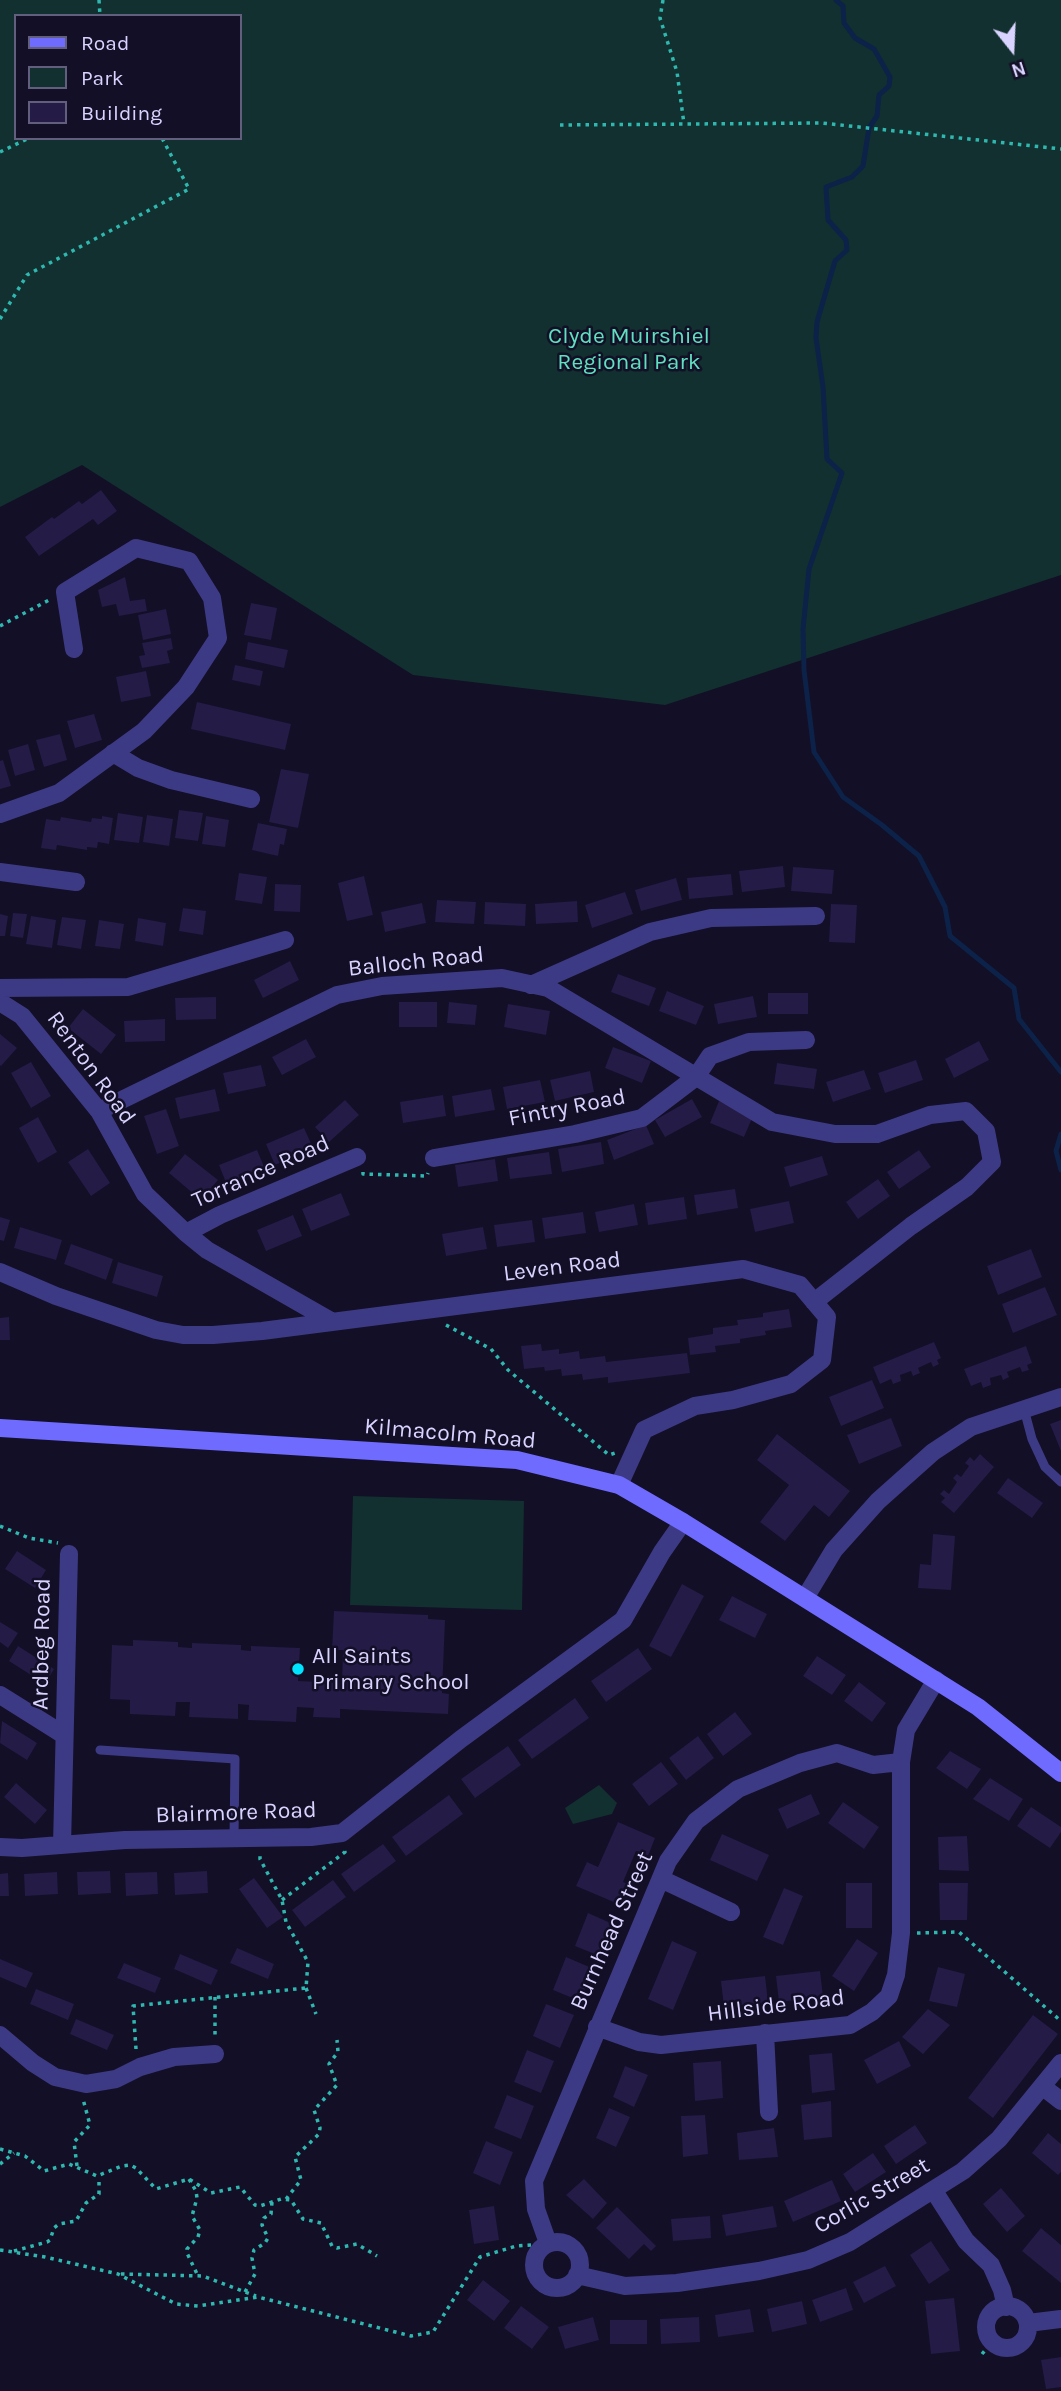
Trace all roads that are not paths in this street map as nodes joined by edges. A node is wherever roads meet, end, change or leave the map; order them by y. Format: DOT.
graph roads {
  1 [pos="74,649"];
  2 [pos="113,753"];
  3 [pos="251,799"];
  4 [pos="0,814"];
  5 [pos="0,872"];
  6 [pos="76,882"];
  7 [pos="816,916"];
  8 [pos="285,940"];
  9 [pos="531,985"];
  10 [pos="0,988"];
  11 [pos="0,1003"];
  12 [pos="806,1040"];
  13 [pos="696,1077"];
  14 [pos="99,1111"];
  15 [pos="357,1157"];
  16 [pos="434,1158"];
  17 [pos="186,1233"];
  18 [pos="0,1272"];
  19 [pos="814,1302"];
  20 [pos="331,1321"];
  21 [pos="1061,1396"];
  22 [pos="1024,1409"];
  23 [pos="0,1428"];
  24 [pos="1061,1482"];
  25 [pos="619,1486"];
  26 [pos="683,1522"];
  27 [pos="69,1554"];
  28 [pos="804,1598"];
  29 [pos="936,1680"];
  30 [pos="0,1695"];
  31 [pos="64,1735"];
  32 [pos="100,1750"];
  33 [pos="901,1762"];
  34 [pos="1061,1773"];
  35 [pos="234,1838"];
  36 [pos="61,1845"];
  37 [pos="0,1847"];
  38 [pos="661,1879"];
  39 [pos="731,1912"];
  40 [pos="597,2027"];
  41 [pos="765,2033"];
  42 [pos="0,2035"];
  43 [pos="215,2054"];
  44 [pos="1061,2063"];
  45 [pos="1043,2087"];
  46 [pos="1061,2101"];
  47 [pos="769,2112"];
  48 [pos="934,2191"];
  49 [pos="548,2243"];
  50 [pos="577,2275"];
  51 [pos="1006,2306"];
  52 [pos="1061,2319"];
  53 [pos="1028,2323"];
  1 -- 2 [label="street"];
  2 -- 3 [label="street"];
  2 -- 4 [label="street"];
  5 -- 6 [label="street"];
  7 -- 9 [label="street"];
  8 -- 10 [label="street"];
  9 -- 13 [label="street, Balloch Road"];
  9 -- 14 [label="street, Balloch Road"];
  11 -- 14 [label="street, Renton Road"];
  12 -- 13 [label="street"];
  13 -- 16 [label="street, Fintry Road"];
  13 -- 19 [label="street, Balloch Road"];
  14 -- 17 [label="street, Renton Road"];
  15 -- 17 [label="street, Torrance Road"];
  17 -- 20 [label="street, Renton Road"];
  18 -- 20 [label="street, Leven Road"];
  19 -- 20 [label="street, Leven Road"];
  19 -- 25 [label="street"];
  21 -- 22 [label="street"];
  22 -- 24 [label="lane"];
  22 -- 28 [label="street"];
  23 -- 25 [label="main road, Kilmacolm Road"];
  25 -- 26 [label="main road, Kilmacolm Road"];
  26 -- 28 [label="main road, Kilmacolm Road"];
  26 -- 35 [label="street, Blairmore Road"];
  27 -- 31 [label="street, Ardbeg Road"];
  28 -- 29 [label="main road, Kilmacolm Road"];
  29 -- 33 [label="street"];
  29 -- 34 [label="main road, Kilmacolm Road"];
  30 -- 31 [label="street, Ardbeg Road"];
  31 -- 36 [label="street, Ardbeg Road"];
  32 -- 35 [label="lane"];
  33 -- 38 [label="street, Burnhead Street"];
  33 -- 41 [label="street, Hillside Road"];
  35 -- 36 [label="street, Blairmore Road"];
  36 -- 37 [label="street, Blairmore Road"];
  38 -- 39 [label="street"];
  38 -- 40 [label="street, Burnhead Street"];
  40 -- 41 [label="street, Hillside Road"];
  40 -- 49 [label="street, Burnhead Street"];
  41 -- 47 [label="street"];
  42 -- 43 [label="street"];
  44 -- 45 [label="street, Corlic Street"];
  45 -- 46 [label="street"];
  45 -- 48 [label="street, Corlic Street"];
  48 -- 50 [label="street, Corlic Street"];
  48 -- 51 [label="street"];
  49 -- 50 [label="street"];
  49 -- 50 [label="street"];
  51 -- 53 [label="street"];
  51 -- 53 [label="street"];
  52 -- 53 [label="street"];
}
